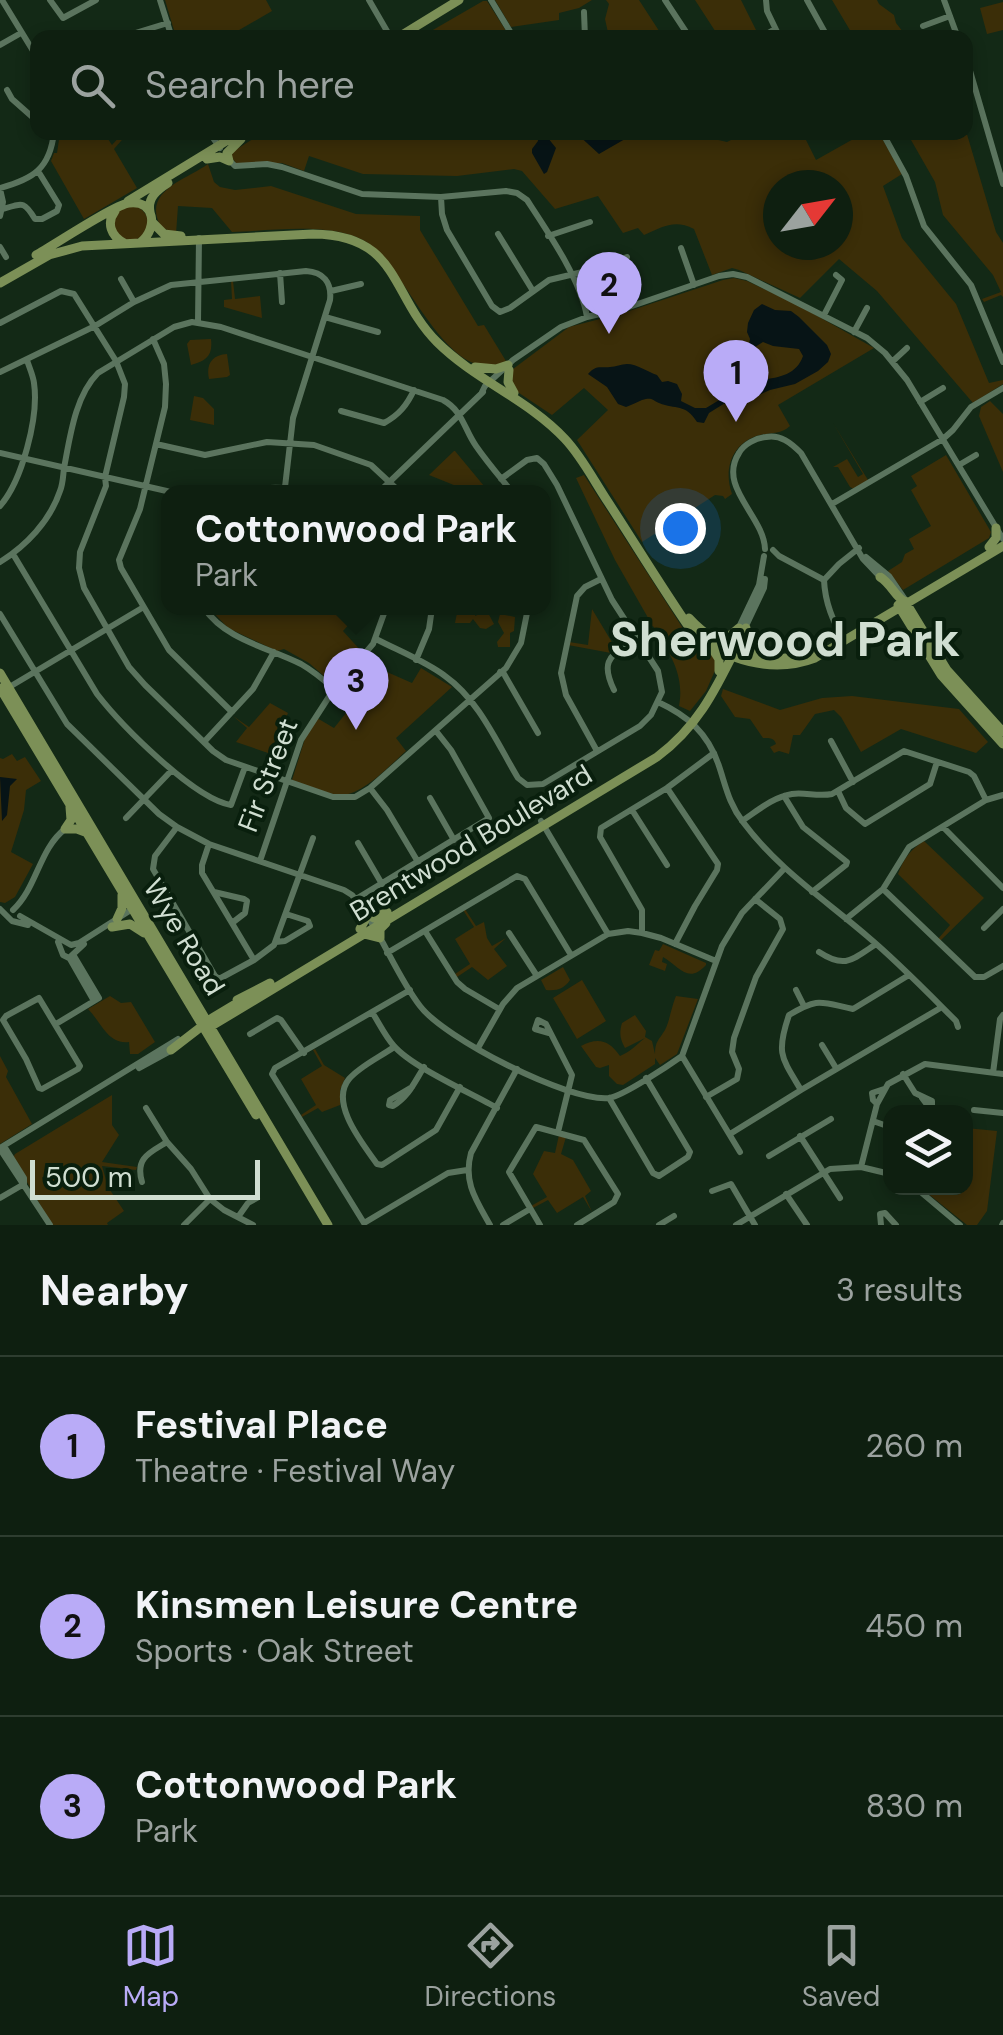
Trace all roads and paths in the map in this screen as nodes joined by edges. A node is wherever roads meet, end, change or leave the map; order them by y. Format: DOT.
graph roads {
  1 [pos="2,0"];
  2 [pos="50,0"];
  3 [pos="96,0"];
  4 [pos="160,0"];
  5 [pos="369,0"];
  6 [pos="460,0"];
  7 [pos="470,0"];
  8 [pos="490,0"];
  9 [pos="666,0"];
  10 [pos="766,0"];
  11 [pos="806,0"];
  12 [pos="944,0"];
  13 [pos="584,12"];
  14 [pos="950,16"];
  15 [pos="168,23"];
  16 [pos="923,26"];
  17 [pos="775,29"];
  18 [pos="145,30"];
  19 [pos="170,30"];
  20 [pos="389,30"];
  21 [pos="408,30"];
  22 [pos="422,30"];
  23 [pos="508,30"];
  24 [pos="584,30"];
  25 [pos="685,30"];
  26 [pos="823,30"];
  27 [pos="955,30"];
  28 [pos="21,33"];
  29 [pos="0,46"];
  30 [pos="30,47"];
  31 [pos="973,81"];
  32 [pos="8,90"];
  33 [pos="30,115"];
  34 [pos="52,140"];
  35 [pos="211,140"];
  36 [pos="215,140"];
  37 [pos="232,140"];
  38 [pos="235,140"];
  39 [pos="886,140"];
  40 [pos="220,148"];
  41 [pos="204,158"];
  42 [pos="229,161"];
  43 [pos="38,172"];
  44 [pos="1003,184"];
  45 [pos="0,188"];
  46 [pos="441,197"];
  47 [pos="121,206"];
  48 [pos="2,213"];
  49 [pos="151,218"];
  50 [pos="590,222"];
  51 [pos="498,234"];
  52 [pos="548,236"];
  53 [pos="199,238"];
  54 [pos="139,243"];
  55 [pos="127,244"];
  56 [pos="0,247"];
  57 [pos="681,248"];
  58 [pos="628,257"];
  59 [pos="6,258"];
  60 [pos="280,273"];
  61 [pos="571,274"];
  62 [pos="836,275"];
  63 [pos="121,279"];
  64 [pos="0,280"];
  65 [pos="198,281"];
  66 [pos="362,284"];
  67 [pos="694,285"];
  68 [pos="331,291"];
  69 [pos="533,291"];
  70 [pos="134,302"];
  71 [pos="282,302"];
  72 [pos="867,308"];
  73 [pos="418,315"];
  74 [pos="824,315"];
  75 [pos="325,317"];
  76 [pos="587,317"];
  77 [pos="198,322"];
  78 [pos="0,323"];
  79 [pos="95,326"];
  80 [pos="378,332"];
  81 [pos="854,332"];
  82 [pos="154,339"];
  83 [pos="906,348"];
  84 [pos="312,357"];
  85 [pos="27,360"];
  86 [pos="893,361"];
  87 [pos="116,362"];
  88 [pos="1003,362"];
  89 [pos="476,367"];
  90 [pos="508,368"];
  91 [pos="0,372"];
  92 [pos="491,384"];
  93 [pos="943,388"];
  94 [pos="1003,388"];
  95 [pos="414,390"];
  96 [pos="514,393"];
  97 [pos="920,402"];
  98 [pos="341,411"];
  99 [pos="460,414"];
  100 [pos="942,439"];
  101 [pos="290,442"];
  102 [pos="156,444"];
  103 [pos="0,453"];
  104 [pos="976,455"];
  105 [pos="24,459"];
  106 [pos="959,465"];
  107 [pos="64,467"];
  108 [pos="105,477"];
  109 [pos="501,479"];
  110 [pos="390,482"];
  111 [pos="285,485"];
  112 [pos="387,485"];
  113 [pos="393,485"];
  114 [pos="506,485"];
  115 [pos="146,486"];
  116 [pos="161,490"];
  117 [pos="851,493"];
  118 [pos="830,502"];
  119 [pos="0,506"];
  120 [pos="1003,512"];
  121 [pos="842,521"];
  122 [pos="994,524"];
  123 [pos="1003,541"];
  124 [pos="859,548"];
  125 [pos="989,548"];
  126 [pos="13,554"];
  127 [pos="770,554"];
  128 [pos="0,562"];
  129 [pos="880,577"];
  130 [pos="602,579"];
  131 [pos="824,580"];
  132 [pos="902,603"];
  133 [pos="142,608"];
  134 [pos="0,614"];
  135 [pos="209,615"];
  136 [pos="384,615"];
  137 [pos="431,615"];
  138 [pos="527,615"];
  139 [pos="742,628"];
  140 [pos="107,629"];
  141 [pos="696,634"];
  142 [pos="634,636"];
  143 [pos="376,639"];
  144 [pos="843,639"];
  145 [pos="711,641"];
  146 [pos="731,650"];
  147 [pos="71,651"];
  148 [pos="274,652"];
  149 [pos="416,660"];
  150 [pos="758,661"];
  151 [pos="35,672"];
  152 [pos="500,672"];
  153 [pos="0,673"];
  154 [pos="719,676"];
  155 [pos="334,689"];
  156 [pos="614,690"];
  157 [pos="2,692"];
  158 [pos="469,700"];
  159 [pos="658,702"];
  160 [pos="232,712"];
  161 [pos="692,722"];
  162 [pos="436,730"];
  163 [pos="1003,732"];
  164 [pos="538,733"];
  165 [pos="830,741"];
  166 [pos="204,742"];
  167 [pos="1003,744"];
  168 [pos="598,751"];
  169 [pos="714,753"];
  170 [pos="937,762"];
  171 [pos="106,765"];
  172 [pos="245,767"];
  173 [pos="172,770"];
  174 [pos="97,772"];
  175 [pos="286,781"];
  176 [pos="853,782"];
  177 [pos="370,788"];
  178 [pos="667,788"];
  179 [pos="838,791"];
  180 [pos="1003,794"];
  181 [pos="784,796"];
  182 [pos="430,798"];
  183 [pos="143,800"];
  184 [pos="986,800"];
  185 [pos="70,804"];
  186 [pos="632,810"];
  187 [pos="126,818"];
  188 [pos="742,821"];
  189 [pos="542,823"];
  190 [pos="943,827"];
  191 [pos="177,828"];
  192 [pos="66,829"];
  193 [pos="87,833"];
  194 [pos="313,838"];
  195 [pos="454,840"];
  196 [pos="358,843"];
  197 [pos="209,844"];
  198 [pos="260,861"];
  199 [pos="418,862"];
  200 [pos="668,865"];
  201 [pos="784,869"];
  202 [pos="300,875"];
  203 [pos="382,884"];
  204 [pos="883,888"];
  205 [pos="1003,888"];
  206 [pos="122,892"];
  207 [pos="214,892"];
  208 [pos="812,892"];
  209 [pos="356,899"];
  210 [pos="754,900"];
  211 [pos="0,908"];
  212 [pos="137,909"];
  213 [pos="1003,910"];
  214 [pos="286,914"];
  215 [pos="15,915"];
  216 [pos="389,915"];
  217 [pos="846,919"];
  218 [pos="114,923"];
  219 [pos="232,923"];
  220 [pos="366,925"];
  221 [pos="984,928"];
  222 [pos="425,930"];
  223 [pos="509,932"];
  224 [pos="642,932"];
  225 [pos="608,934"];
  226 [pos="150,938"];
  227 [pos="380,938"];
  228 [pos="276,942"];
  229 [pos="675,944"];
  230 [pos="876,944"];
  231 [pos="70,951"];
  232 [pos="818,952"];
  233 [pos="387,953"];
  234 [pos="571,955"];
  235 [pos="254,960"];
  236 [pos="716,961"];
  237 [pos="1003,966"];
  238 [pos="909,975"];
  239 [pos="537,976"];
  240 [pos="270,983"];
  241 [pos="410,990"];
  242 [pos="796,990"];
  243 [pos="192,1001"];
  244 [pos="804,1006"];
  245 [pos="942,1007"];
  246 [pos="499,1009"];
  247 [pos="372,1012"];
  248 [pos="230,1015"];
  249 [pos="1003,1016"];
  250 [pos="56,1024"];
  251 [pos="206,1026"];
  252 [pos="958,1027"];
  253 [pos="250,1034"];
  254 [pos="549,1034"];
  255 [pos="187,1037"];
  256 [pos="822,1045"];
  257 [pos="218,1047"];
  258 [pos="394,1047"];
  259 [pos="478,1048"];
  260 [pos="171,1050"];
  261 [pos="304,1052"];
  262 [pos="682,1056"];
  263 [pos="424,1067"];
  264 [pos="836,1068"];
  265 [pos="517,1069"];
  266 [pos="993,1072"];
  267 [pos="903,1074"];
  268 [pos="1003,1074"];
  269 [pos="646,1078"];
  270 [pos="106,1084"];
  271 [pos="460,1086"];
  272 [pos="412,1087"];
  273 [pos="569,1090"];
  274 [pos="800,1090"];
  275 [pos="706,1097"];
  276 [pos="609,1098"];
  277 [pos="922,1098"];
  278 [pos="146,1108"];
  279 [pos="497,1108"];
  280 [pos="974,1110"];
  281 [pos="1003,1114"];
  282 [pos="830,1119"];
  283 [pos="873,1121"];
  284 [pos="883,1125"];
  285 [pos="558,1132"];
  286 [pos="730,1134"];
  287 [pos="800,1136"];
  288 [pos="167,1142"];
  289 [pos="1,1147"];
  290 [pos="740,1152"];
  291 [pos="769,1156"];
  292 [pos="862,1167"];
  293 [pos="467,1170"];
  294 [pos="822,1172"];
  295 [pos="883,1172"];
  296 [pos="142,1182"];
  297 [pos="24,1184"];
  298 [pos="712,1191"];
  299 [pos="788,1193"];
  300 [pos="924,1195"];
  301 [pos="0,1198"];
  302 [pos="257,1198"];
  303 [pos="840,1198"];
  304 [pos="210,1199"];
  305 [pos="530,1209"];
  306 [pos="674,1216"];
  307 [pos="750,1216"];
  308 [pos="238,1217"];
  309 [pos="957,1224"];
  310 [pos="50,1225"];
  311 [pos="184,1225"];
  312 [pos="253,1225"];
  313 [pos="325,1225"];
  314 [pos="490,1225"];
  315 [pos="503,1225"];
  316 [pos="540,1225"];
  317 [pos="577,1225"];
  318 [pos="659,1225"];
  319 [pos="736,1225"];
  320 [pos="755,1225"];
  321 [pos="807,1225"];
  322 [pos="881,1225"];
  323 [pos="896,1225"];
  1 -- 28 [label="street"];
  2 -- 3 [label="street"];
  4 -- 15 [label="street"];
  5 -- 20 [label="street"];
  6 -- 21 [label="main road"];
  7 -- 22 [label="main road"];
  8 -- 23 [label="street"];
  9 -- 25 [label="street"];
  10 -- 17 [label="street"];
  11 -- 26 [label="street"];
  12 -- 14 [label="street"];
  13 -- 24 [label="street"];
  14 -- 16 [label="street"];
  14 -- 27 [label="street"];
  15 -- 18 [label="street"];
  15 -- 19 [label="street"];
  28 -- 29 [label="street"];
  28 -- 30 [label="street"];
  31 -- 44 [label="street"];
  32 -- 33 [label="street"];
  34 -- 43 [label="street"];
  35 -- 41 [label="main road"];
  36 -- 40 [label="street"];
  37 -- 40 [label="main road"];
  38 -- 42 [label="main road"];
  39 -- 88 [label="street"];
  40 -- 41 [label="main road"];
  40 -- 42 [label="street"];
  41 -- 42 [label="main road"];
  41 -- 47 [label="main road"];
  41 -- 49 [label="main road"];
  42 -- 46 [label="street"];
  43 -- 45 [label="street"];
  43 -- 48 [label="street"];
  45 -- 48 [label="street"];
  46 -- 52 [label="street"];
  46 -- 69 [label="street"];
  47 -- 49 [label="main road"];
  47 -- 55 [label="main road"];
  47 -- 64 [label="main road"];
  49 -- 53 [label="main road"];
  49 -- 54 [label="main road"];
  50 -- 52 [label="street"];
  51 -- 69 [label="street"];
  52 -- 61 [label="street"];
  53 -- 54 [label="main road"];
  53 -- 65 [label="street"];
  53 -- 73 [label="main road"];
  54 -- 55 [label="main road"];
  55 -- 64 [label="main road"];
  56 -- 59 [label="street"];
  57 -- 67 [label="street"];
  58 -- 61 [label="street"];
  60 -- 65 [label="street"];
  60 -- 68 [label="street"];
  60 -- 71 [label="street"];
  61 -- 69 [label="street"];
  61 -- 76 [label="street"];
  62 -- 74 [label="street"];
  63 -- 70 [label="street"];
  65 -- 70 [label="street"];
  65 -- 77 [label="street"];
  66 -- 68 [label="street"];
  67 -- 74 [label="street"];
  67 -- 76 [label="street"];
  68 -- 75 [label="street"];
  70 -- 79 [label="street"];
  72 -- 81 [label="street"];
  73 -- 89 [label="main road"];
  73 -- 92 [label="main road"];
  74 -- 81 [label="street"];
  75 -- 80 [label="street"];
  75 -- 84 [label="street"];
  76 -- 90 [label="street"];
  77 -- 82 [label="street"];
  77 -- 84 [label="street"];
  78 -- 79 [label="street"];
  79 -- 85 [label="street"];
  79 -- 87 [label="street"];
  81 -- 86 [label="street"];
  82 -- 87 [label="street"];
  82 -- 102 [label="street"];
  83 -- 86 [label="street"];
  84 -- 95 [label="street"];
  84 -- 101 [label="street"];
  85 -- 91 [label="street"];
  85 -- 105 [label="street"];
  86 -- 97 [label="street"];
  87 -- 107 [label="street"];
  87 -- 108 [label="street"];
  89 -- 90 [label="main road"];
  89 -- 92 [label="main road"];
  90 -- 92 [label="street"];
  90 -- 96 [label="main road"];
  92 -- 96 [label="main road"];
  92 -- 99 [label="street"];
  92 -- 141 [label="main road"];
  93 -- 97 [label="street"];
  94 -- 100 [label="street"];
  95 -- 98 [label="street"];
  95 -- 99 [label="street"];
  96 -- 145 [label="main road"];
  97 -- 100 [label="street"];
  99 -- 109 [label="street"];
  99 -- 110 [label="street"];
  100 -- 106 [label="street"];
  100 -- 117 [label="street"];
  101 -- 102 [label="street"];
  101 -- 110 [label="street"];
  101 -- 111 [label="street"];
  102 -- 115 [label="street"];
  103 -- 105 [label="street"];
  104 -- 106 [label="street"];
  105 -- 107 [label="street"];
  105 -- 119 [label="street"];
  106 -- 122 [label="street"];
  107 -- 108 [label="street"];
  107 -- 126 [label="street"];
  108 -- 115 [label="street"];
  108 -- 140 [label="street"];
  109 -- 114 [label="street"];
  109 -- 130 [label="street"];
  110 -- 112 [label="street"];
  110 -- 113 [label="street"];
  115 -- 116 [label="street"];
  115 -- 133 [label="street"];
  117 -- 118 [label="street"];
  117 -- 121 [label="street"];
  118 -- 121 [label="street"];
  118 -- 127 [label="street"];
  120 -- 122 [label="street"];
  121 -- 124 [label="street"];
  122 -- 123 [label="street"];
  122 -- 125 [label="main road"];
  123 -- 125 [label="main road"];
  123 -- 132 [label="main road"];
  124 -- 129 [label="street"];
  124 -- 131 [label="street"];
  124 -- 132 [label="street"];
  125 -- 132 [label="main road"];
  126 -- 128 [label="street"];
  126 -- 147 [label="street"];
  127 -- 131 [label="street"];
  127 -- 139 [label="street, Brentwood Boulevard"];
  129 -- 132 [label="main road"];
  130 -- 142 [label="street"];
  130 -- 168 [label="street"];
  131 -- 144 [label="street"];
  132 -- 144 [label="main road"];
  132 -- 163 [label="main road"];
  132 -- 167 [label="main road"];
  133 -- 140 [label="street"];
  133 -- 160 [label="street"];
  134 -- 151 [label="street"];
  135 -- 148 [label="street"];
  136 -- 143 [label="street, Fir Street"];
  137 -- 149 [label="street"];
  138 -- 152 [label="street"];
  139 -- 145 [label="main road"];
  139 -- 146 [label="street, Brentwood Boulevard"];
  139 -- 150 [label="main road"];
  140 -- 147 [label="street"];
  140 -- 166 [label="street"];
  141 -- 145 [label="main road"];
  141 -- 146 [label="main road"];
  142 -- 156 [label="street"];
  142 -- 159 [label="street"];
  143 -- 149 [label="street"];
  143 -- 155 [label="street, Fir Street"];
  144 -- 150 [label="main road"];
  145 -- 146 [label="main road"];
  145 -- 154 [label="main road"];
  146 -- 150 [label="main road"];
  146 -- 154 [label="main road, Brentwood Boulevard"];
  147 -- 151 [label="street"];
  147 -- 173 [label="street"];
  148 -- 155 [label="street"];
  148 -- 160 [label="street"];
  149 -- 158 [label="street"];
  150 -- 154 [label="main road"];
  151 -- 157 [label="street"];
  151 -- 171 [label="street"];
  152 -- 158 [label="street"];
  152 -- 164 [label="street"];
  153 -- 157 [label="main road, Wye Road"];
  154 -- 161 [label="main road, Brentwood Boulevard"];
  155 -- 175 [label="street, Fir Street"];
  157 -- 185 [label="main road, Wye Road"];
  157 -- 212 [label="main road, Wye Road"];
  158 -- 162 [label="street"];
  158 -- 168 [label="street"];
  159 -- 161 [label="street"];
  159 -- 168 [label="street"];
  160 -- 166 [label="street"];
  161 -- 169 [label="street"];
  161 -- 189 [label="main road, Brentwood Boulevard"];
  162 -- 177 [label="street"];
  162 -- 195 [label="street"];
  165 -- 176 [label="street"];
  166 -- 172 [label="street"];
  169 -- 178 [label="street"];
  169 -- 188 [label="street"];
  170 -- 176 [label="street"];
  170 -- 179 [label="street"];
  170 -- 184 [label="street"];
  171 -- 174 [label="street"];
  171 -- 183 [label="street"];
  172 -- 173 [label="street"];
  172 -- 175 [label="street"];
  173 -- 183 [label="street"];
  175 -- 177 [label="street"];
  175 -- 198 [label="street, Fir Street"];
  176 -- 179 [label="street"];
  177 -- 199 [label="street"];
  178 -- 186 [label="street"];
  178 -- 229 [label="street"];
  179 -- 181 [label="street"];
  180 -- 184 [label="street"];
  181 -- 188 [label="street"];
  181 -- 208 [label="street"];
  182 -- 195 [label="street"];
  183 -- 187 [label="street"];
  183 -- 191 [label="street"];
  184 -- 190 [label="street"];
  185 -- 192 [label="main road"];
  185 -- 193 [label="main road, Wye Road"];
  186 -- 200 [label="street"];
  186 -- 224 [label="street"];
  188 -- 201 [label="street"];
  189 -- 216 [label="main road, Brentwood Boulevard"];
  189 -- 225 [label="street"];
  190 -- 204 [label="street"];
  190 -- 205 [label="street"];
  191 -- 197 [label="street"];
  191 -- 235 [label="street"];
  192 -- 193 [label="main road"];
  192 -- 215 [label="street"];
  193 -- 206 [label="main road, Wye Road"];
  194 -- 202 [label="street"];
  195 -- 199 [label="street"];
  196 -- 203 [label="street"];
  197 -- 198 [label="street"];
  197 -- 207 [label="street"];
  198 -- 202 [label="street"];
  199 -- 203 [label="street"];
  201 -- 208 [label="street"];
  201 -- 210 [label="street"];
  202 -- 209 [label="street"];
  202 -- 214 [label="street"];
  203 -- 209 [label="street"];
  204 -- 217 [label="street"];
  204 -- 237 [label="street"];
  206 -- 212 [label="main road, Wye Road"];
  206 -- 218 [label="main road"];
  207 -- 219 [label="street"];
  207 -- 219 [label="street"];
  208 -- 217 [label="street"];
  209 -- 220 [label="street"];
  210 -- 236 [label="street"];
  210 -- 275 [label="street"];
  211 -- 215 [label="street"];
  212 -- 218 [label="street"];
  212 -- 226 [label="main road, Wye Road"];
  212 -- 243 [label="main road, Wye Road"];
  213 -- 221 [label="street"];
  214 -- 228 [label="street"];
  214 -- 228 [label="street"];
  215 -- 231 [label="street"];
  216 -- 220 [label="main road, Brentwood Boulevard"];
  216 -- 220 [label="main road"];
  216 -- 227 [label="main road"];
  217 -- 230 [label="street"];
  218 -- 226 [label="main road"];
  218 -- 231 [label="street"];
  219 -- 235 [label="street"];
  220 -- 227 [label="main road"];
  220 -- 240 [label="main road, Brentwood Boulevard"];
  220 -- 248 [label="main road, Brentwood Boulevard"];
  222 -- 233 [label="street"];
  222 -- 234 [label="street"];
  222 -- 246 [label="street"];
  223 -- 239 [label="street"];
  224 -- 225 [label="street"];
  224 -- 229 [label="street"];
  225 -- 234 [label="street"];
  226 -- 243 [label="main road, Wye Road"];
  227 -- 233 [label="street"];
  228 -- 235 [label="street"];
  229 -- 236 [label="street"];
  230 -- 232 [label="street"];
  230 -- 238 [label="street"];
  231 -- 250 [label="street"];
  233 -- 241 [label="street"];
  234 -- 239 [label="street"];
  236 -- 262 [label="street"];
  238 -- 244 [label="street"];
  238 -- 245 [label="street"];
  239 -- 246 [label="street"];
  240 -- 243 [label="main road"];
  240 -- 251 [label="main road, Brentwood Boulevard"];
  241 -- 247 [label="street"];
  241 -- 259 [label="street"];
  242 -- 244 [label="street"];
  243 -- 251 [label="main road, Wye Road"];
  243 -- 255 [label="main road"];
  244 -- 274 [label="street"];
  245 -- 252 [label="street"];
  245 -- 264 [label="street"];
  246 -- 259 [label="street"];
  247 -- 258 [label="street"];
  247 -- 261 [label="street"];
  248 -- 251 [label="main road, Brentwood Boulevard"];
  248 -- 257 [label="main road"];
  249 -- 266 [label="street"];
  250 -- 250 [label="street"];
  251 -- 255 [label="street, Brentwood Boulevard"];
  251 -- 257 [label="main road, Wye Road"];
  251 -- 260 [label="main road"];
  253 -- 261 [label="street"];
  254 -- 273 [label="street"];
  255 -- 257 [label="main road"];
  255 -- 260 [label="street, Brentwood Boulevard"];
  255 -- 270 [label="street, Brentwood Boulevard"];
  256 -- 264 [label="street"];
  257 -- 313 [label="main road, Wye Road"];
  258 -- 263 [label="street"];
  258 -- 271 [label="street"];
  259 -- 265 [label="street"];
  260 -- 270 [label="street, Brentwood Boulevard"];
  261 -- 293 [label="street"];
  262 -- 269 [label="street"];
  262 -- 275 [label="street"];
  263 -- 271 [label="street"];
  263 -- 272 [label="street"];
  264 -- 274 [label="street"];
  265 -- 273 [label="street"];
  265 -- 279 [label="street"];
  266 -- 267 [label="street"];
  266 -- 268 [label="street"];
  267 -- 277 [label="street"];
  267 -- 283 [label="street"];
  269 -- 276 [label="street"];
  269 -- 276 [label="street"];
  270 -- 289 [label="street, Brentwood Boulevard"];
  271 -- 279 [label="street"];
  273 -- 276 [label="street"];
  273 -- 285 [label="street"];
  274 -- 286 [label="street"];
  275 -- 286 [label="street"];
  278 -- 288 [label="street"];
  279 -- 293 [label="street"];
  280 -- 281 [label="street"];
  282 -- 287 [label="street"];
  283 -- 284 [label="street"];
  283 -- 292 [label="street"];
  285 -- 305 [label="street"];
  285 -- 317 [label="street"];
  286 -- 290 [label="street"];
  287 -- 291 [label="street"];
  287 -- 294 [label="street"];
  288 -- 296 [label="street"];
  288 -- 304 [label="street"];
  289 -- 297 [label="street"];
  292 -- 294 [label="street"];
  292 -- 295 [label="street"];
  293 -- 314 [label="street"];
  294 -- 299 [label="street"];
  294 -- 303 [label="street"];
  297 -- 301 [label="street"];
  297 -- 310 [label="street"];
  298 -- 307 [label="street"];
  299 -- 307 [label="street"];
  299 -- 321 [label="street"];
  300 -- 309 [label="street"];
  302 -- 308 [label="street"];
  304 -- 308 [label="street"];
  304 -- 311 [label="street"];
  305 -- 315 [label="street"];
  305 -- 316 [label="street"];
  306 -- 318 [label="street"];
  307 -- 319 [label="street"];
  307 -- 320 [label="street"];
  308 -- 312 [label="street"];
  322 -- 323 [label="street"];
}
